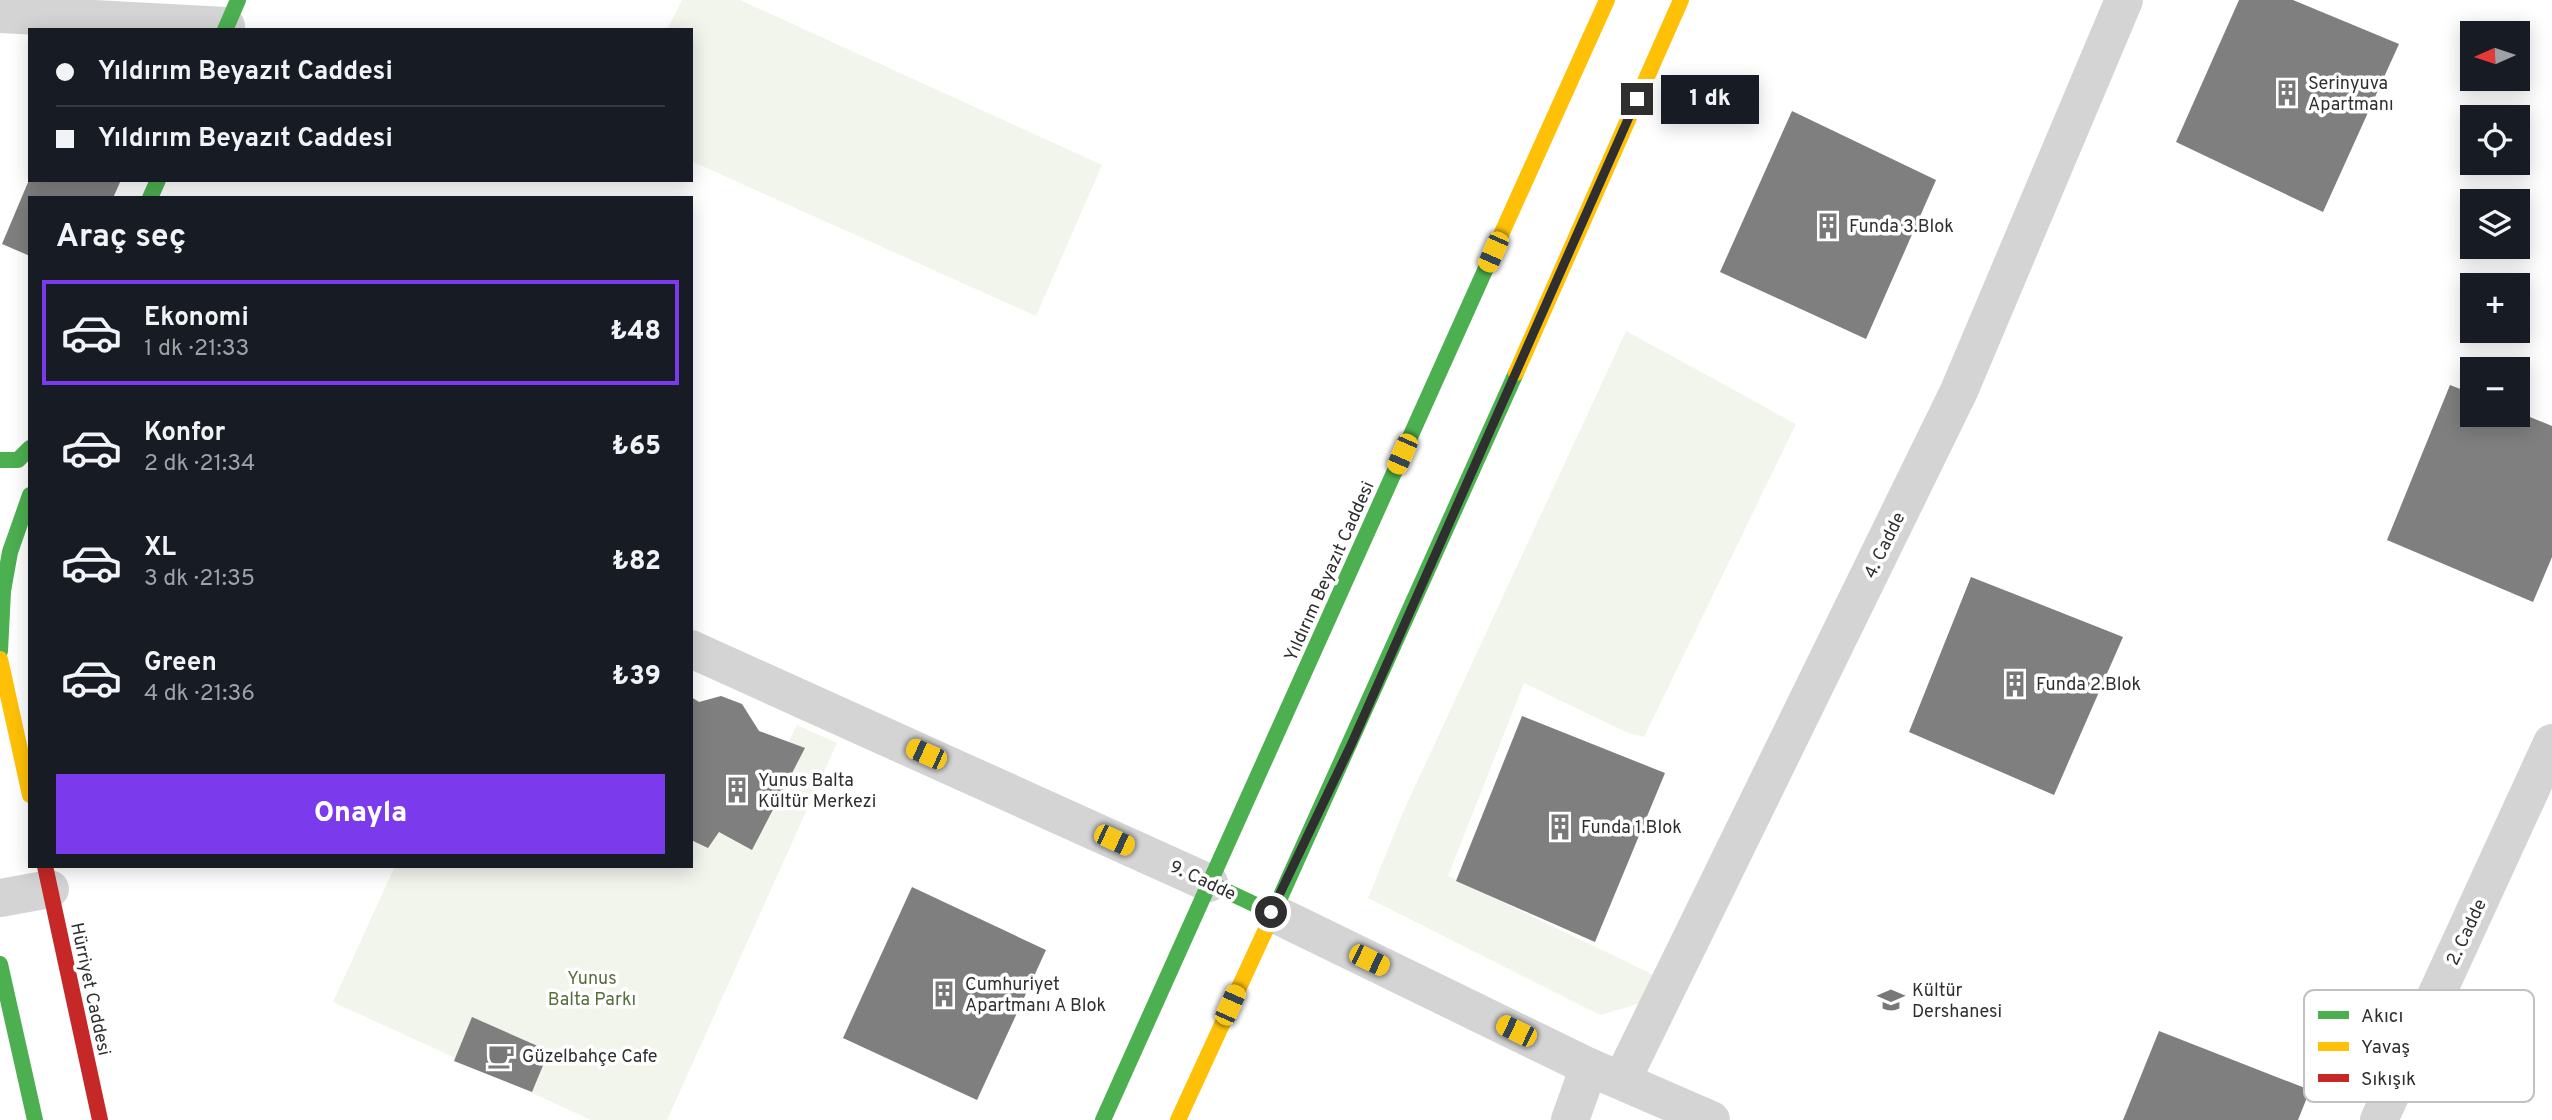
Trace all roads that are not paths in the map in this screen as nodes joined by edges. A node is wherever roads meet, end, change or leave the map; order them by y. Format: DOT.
graph roads {
  1 [pos="1607,0"];
  2 [pos="1681,0"];
  3 [pos="2124,0"];
  4 [pos="0,14"];
  5 [pos="230,19"];
  6 [pos="28,450"];
  7 [pos="0,460"];
  8 [pos="28,501"];
  9 [pos="693,650"];
  10 [pos="0,651"];
  11 [pos="0,659"];
  12 [pos="2552,744"];
  13 [pos="28,786"];
  14 [pos="48,878"];
  15 [pos="1209,883"];
  16 [pos="0,898"];
  17 [pos="1271,912"];
  18 [pos="0,964"];
  19 [pos="2439,990"];
  20 [pos="1606,1073"];
  21 [pos="2387,1102"];
  22 [pos="35,1120"];
  23 [pos="100,1120"];
  24 [pos="1103,1120"];
  25 [pos="1178,1120"];
  26 [pos="1570,1120"];
  27 [pos="1711,1120"];
  28 [pos="2379,1120"];
  1 -- 15 [label="main road, Yıldırım Beyazıt Caddesi"];
  2 -- 17 [label="main road"];
  3 -- 20 [label="street, 4. Cadde"];
  4 -- 5 [label="street"];
  6 -- 7 [label="main road"];
  8 -- 10 [label="main road"];
  9 -- 15 [label="street, 9. Cadde"];
  11 -- 13 [label="main road"];
  12 -- 19 [label="street, 2. Cadde"];
  14 -- 16 [label="street"];
  14 -- 23 [label="main road, Hürriyet Caddesi"];
  15 -- 17 [label="main road, 9. Cadde"];
  15 -- 24 [label="main road, Yıldırım Beyazıt Caddesi"];
  17 -- 20 [label="street, 9. Cadde"];
  17 -- 25 [label="main road"];
  18 -- 22 [label="main road"];
  20 -- 26 [label="street, 4. Cadde"];
  20 -- 27 [label="street, 9. Cadde"];
  21 -- 28 [label="street, 2. Cadde"];
}
